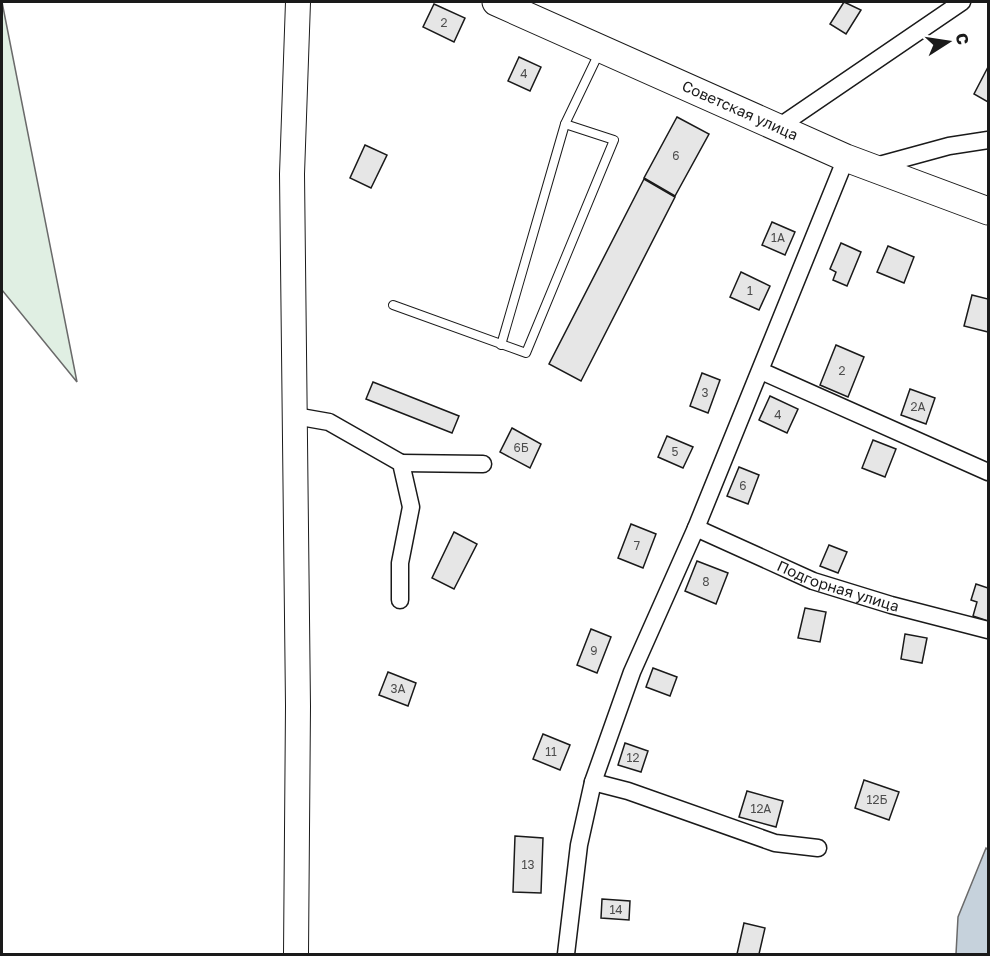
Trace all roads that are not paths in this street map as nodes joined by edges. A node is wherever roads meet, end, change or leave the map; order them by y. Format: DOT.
graph roads {
  1 [pos="298,2"];
  2 [pos="496,2"];
  3 [pos="962,2"];
  4 [pos="600,50"];
  5 [pos="564,124"];
  6 [pos="777,128"];
  7 [pos="988,140"];
  8 [pos="859,163"];
  9 [pos="988,211"];
  10 [pos="393,305"];
  11 [pos="501,345"];
  12 [pos="761,371"];
  13 [pos="296,416"];
  14 [pos="401,463"];
  15 [pos="483,464"];
  16 [pos="988,472"];
  17 [pos="696,528"];
  18 [pos="400,600"];
  19 [pos="988,630"];
  20 [pos="593,782"];
  21 [pos="818,848"];
  22 [pos="296,954"];
  23 [pos="566,954"];
  1 -- 13 [label="street"];
  2 -- 4 [label="main road, Советская улица"];
  3 -- 6 [label="street"];
  4 -- 5 [label="lane"];
  4 -- 6 [label="main road, Советская улица"];
  5 -- 11 [label="lane"];
  5 -- 11 [label="lane"];
  6 -- 8 [label="main road, Советская улица"];
  7 -- 8 [label="street"];
  8 -- 9 [label="main road, Советская улица"];
  8 -- 12 [label="street"];
  10 -- 11 [label="lane"];
  12 -- 16 [label="street"];
  12 -- 17 [label="street"];
  13 -- 14 [label="street"];
  13 -- 22 [label="street"];
  14 -- 15 [label="street"];
  14 -- 18 [label="street"];
  17 -- 19 [label="street, Подгорная улица"];
  17 -- 20 [label="street"];
  20 -- 21 [label="street"];
  20 -- 23 [label="street"];
}
